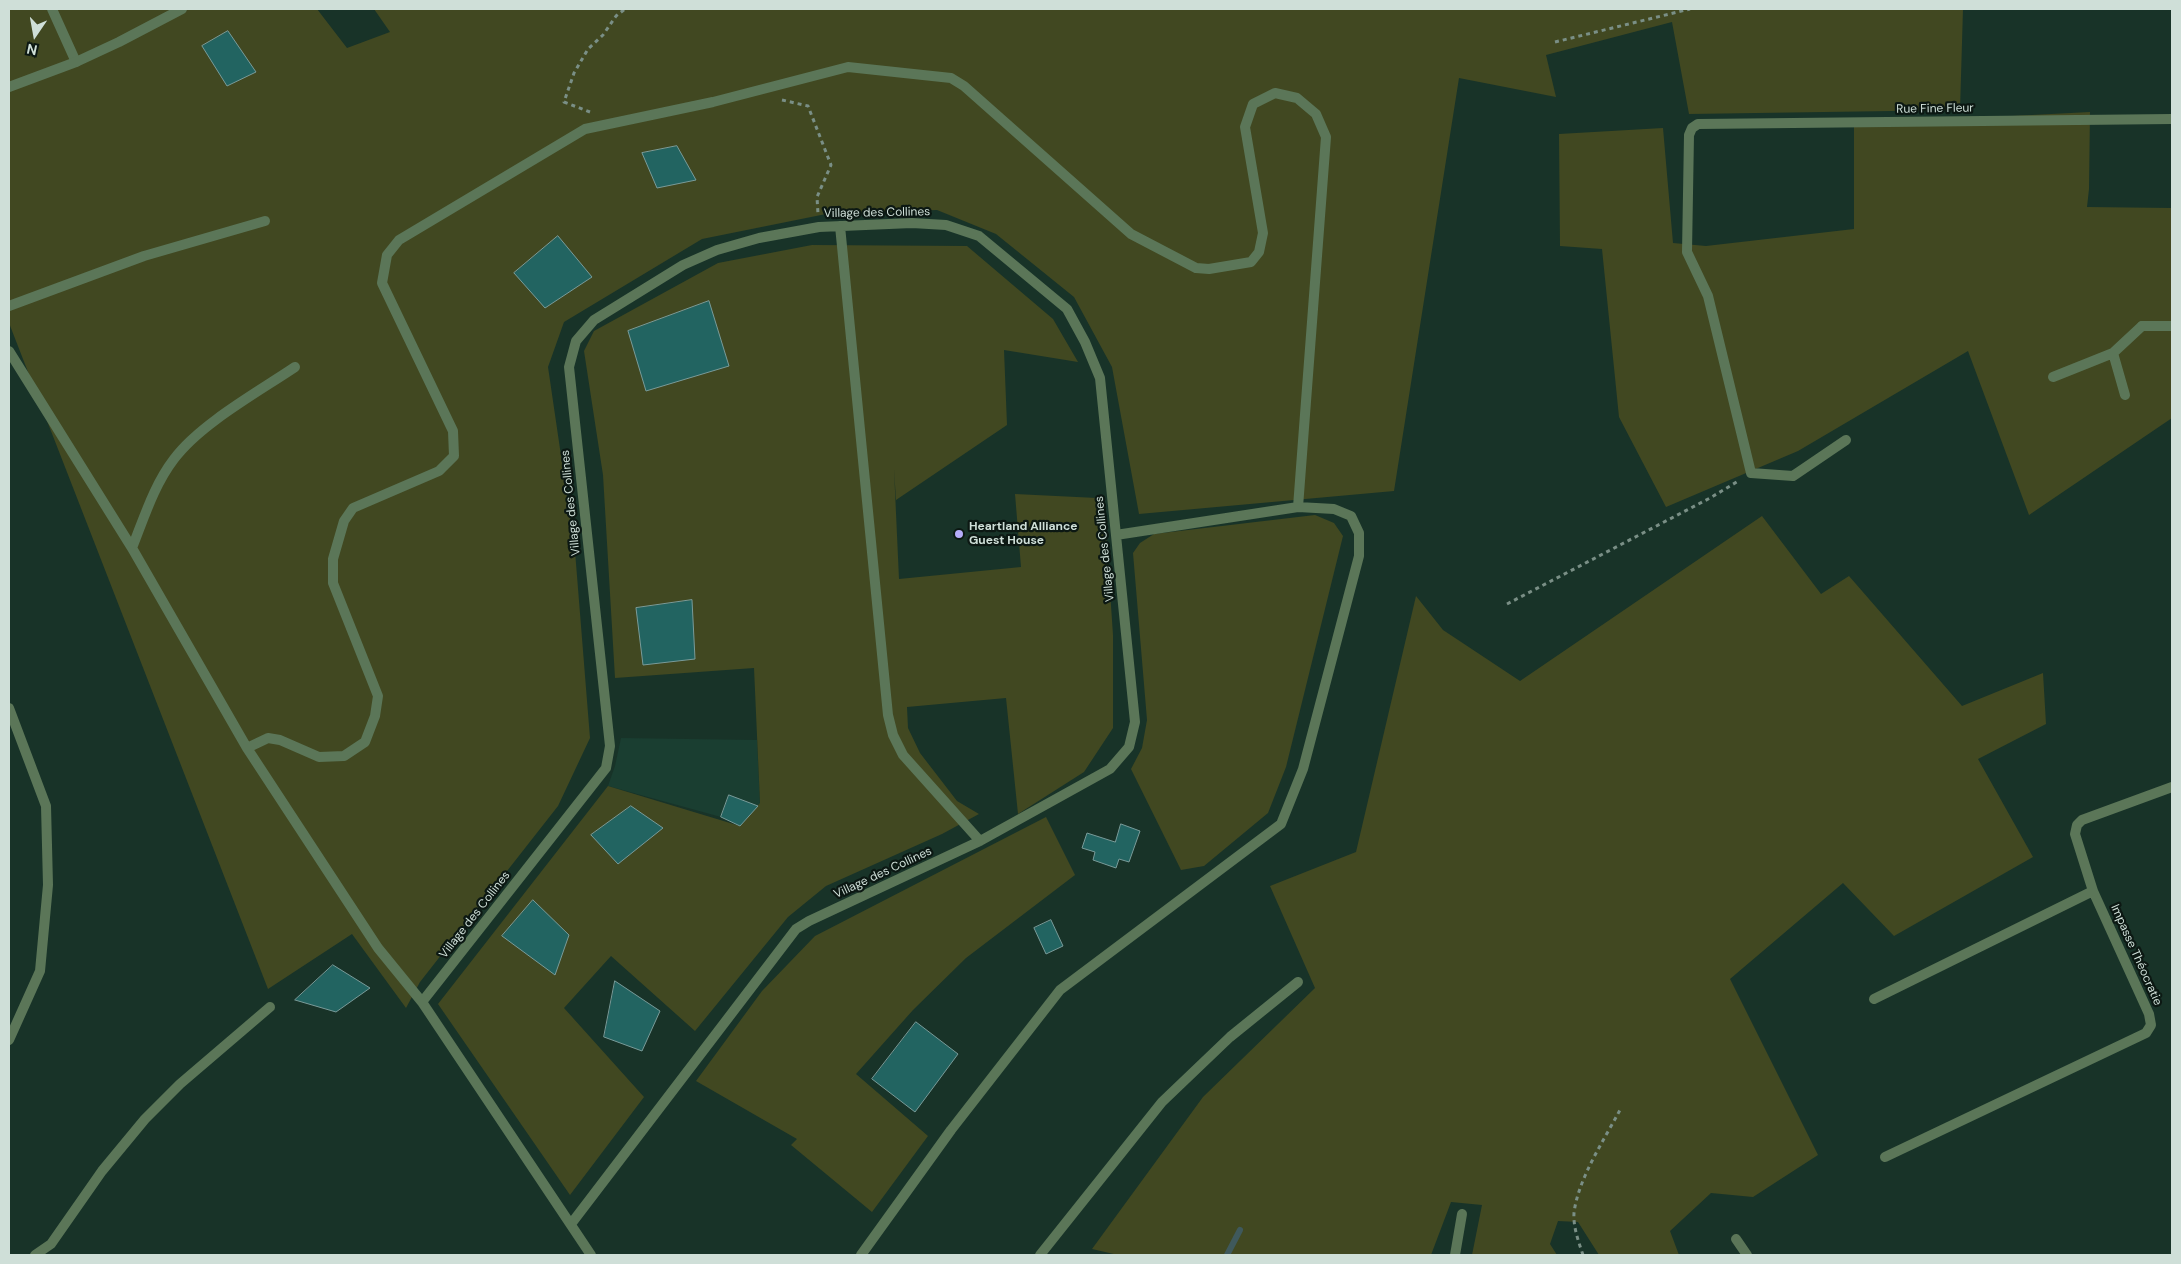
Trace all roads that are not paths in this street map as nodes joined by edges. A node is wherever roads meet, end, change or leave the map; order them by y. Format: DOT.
graph roads {
  1 [pos="52,9"];
  2 [pos="182,9"];
  3 [pos="76,62"];
  4 [pos="9,87"];
  5 [pos="2172,119"];
  6 [pos="265,222"];
  7 [pos="840,226"];
  8 [pos="9,306"];
  9 [pos="2172,326"];
  10 [pos="9,352"];
  11 [pos="2113,353"];
  12 [pos="295,367"];
  13 [pos="2053,377"];
  14 [pos="2125,395"];
  15 [pos="1846,440"];
  16 [pos="1298,507"];
  17 [pos="1116,535"];
  18 [pos="132,548"];
  19 [pos="9,708"];
  20 [pos="247,748"];
  21 [pos="2172,787"];
  22 [pos="980,841"];
  23 [pos="2093,891"];
  24 [pos="1298,982"];
  25 [pos="1874,999"];
  26 [pos="422,1002"];
  27 [pos="270,1007"];
  28 [pos="9,1040"];
  29 [pos="1885,1157"];
  30 [pos="1462,1214"];
  31 [pos="571,1224"];
  32 [pos="1736,1239"];
  33 [pos="35,1255"];
  34 [pos="590,1255"];
  35 [pos="861,1255"];
  36 [pos="1040,1255"];
  37 [pos="1456,1255"];
  38 [pos="1747,1255"];
  1 -- 3 [label="street"];
  2 -- 3 [label="street"];
  3 -- 4 [label="street"];
  5 -- 15 [label="street, Rue Fine Fleur"];
  6 -- 8 [label="street"];
  7 -- 17 [label="street, Village des Collines"];
  7 -- 22 [label="street"];
  7 -- 26 [label="street, Village des Collines"];
  9 -- 11 [label="street"];
  10 -- 18 [label="street"];
  11 -- 13 [label="street"];
  11 -- 14 [label="street"];
  12 -- 18 [label="street"];
  16 -- 17 [label="street"];
  16 -- 20 [label="street"];
  16 -- 35 [label="street"];
  17 -- 22 [label="street, Village des Collines"];
  18 -- 20 [label="street"];
  19 -- 28 [label="street"];
  20 -- 26 [label="street"];
  21 -- 23 [label="street, Impasse Théocratie"];
  22 -- 31 [label="street, Village des Collines"];
  23 -- 25 [label="street"];
  23 -- 29 [label="street, Impasse Théocratie"];
  24 -- 36 [label="street"];
  26 -- 31 [label="street"];
  27 -- 33 [label="street"];
  30 -- 37 [label="street"];
  31 -- 34 [label="street"];
  32 -- 38 [label="street"];
}
